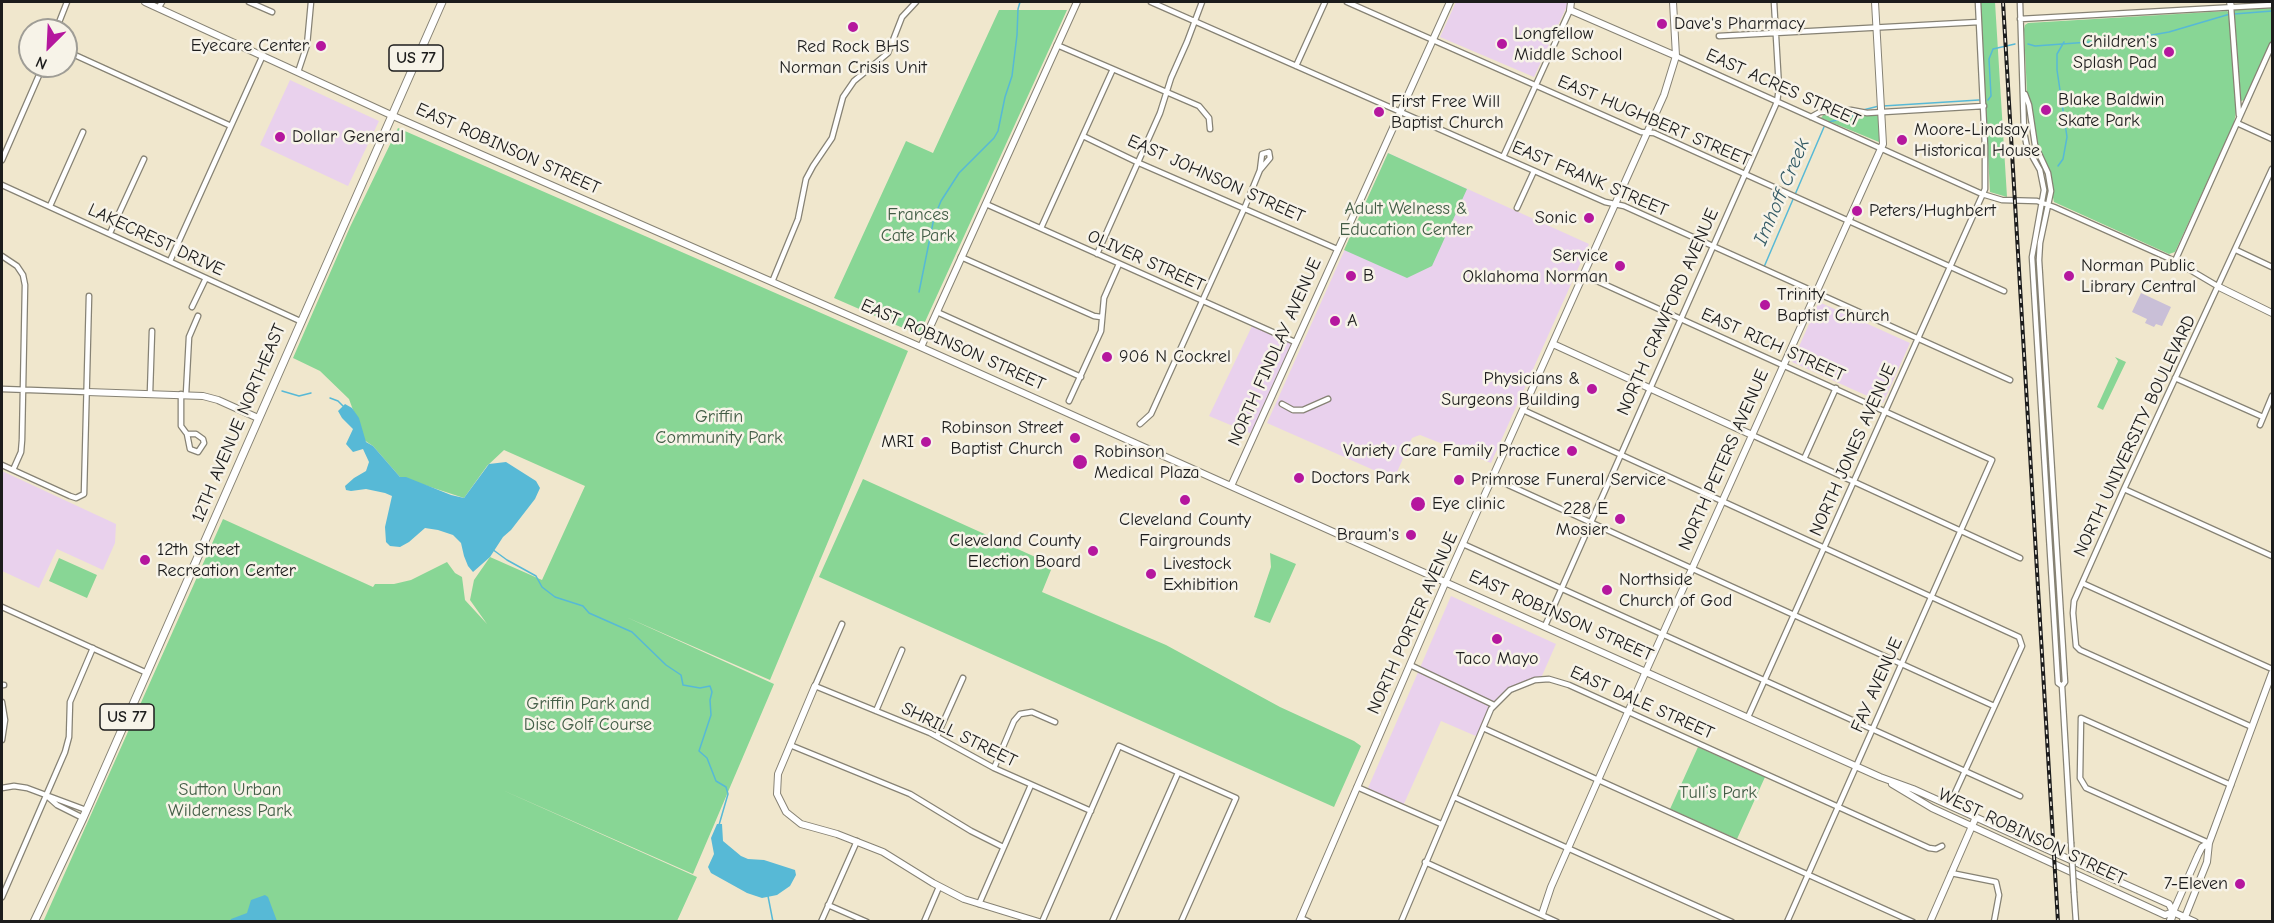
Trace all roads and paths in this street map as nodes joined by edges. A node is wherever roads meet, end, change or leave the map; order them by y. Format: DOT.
graph roads {
  1 [pos="66,2"];
  2 [pos="146,2"];
  3 [pos="249,2"];
  4 [pos="311,2"];
  5 [pos="442,2"];
  6 [pos="915,2"];
  7 [pos="1077,2"];
  8 [pos="1151,2"];
  9 [pos="1202,2"];
  10 [pos="1325,2"];
  11 [pos="1347,2"];
  12 [pos="1450,2"];
  13 [pos="1571,2"];
  14 [pos="1673,2"];
  15 [pos="1774,2"];
  16 [pos="1875,2"];
  17 [pos="1978,2"];
  18 [pos="2020,2"];
  19 [pos="160,4"];
  20 [pos="2231,4"];
  21 [pos="2272,5"];
  22 [pos="1570,10"];
  23 [pos="272,12"];
  24 [pos="60,18"];
  25 [pos="2020,19"];
  26 [pos="1195,20"];
  27 [pos="1979,22"];
  28 [pos="1877,27"];
  29 [pos="1776,33"];
  30 [pos="1719,36"];
  31 [pos="1432,40"];
  32 [pos="1057,45"];
  33 [pos="2272,45"];
  34 [pos="263,55"];
  35 [pos="78,56"];
  36 [pos="1676,56"];
  37 [pos="1296,66"];
  38 [pos="1113,69"];
  39 [pos="298,72"];
  40 [pos="38,78"];
  41 [pos="1537,85"];
  42 [pos="1167,93"];
  43 [pos="2025,94"];
  44 [pos="1777,102"];
  45 [pos="1984,106"];
  46 [pos="1882,107"];
  47 [pos="1399,111"];
  48 [pos="391,115"];
  49 [pos="1811,117"];
  50 [pos="2238,121"];
  51 [pos="231,126"];
  52 [pos="1210,129"];
  53 [pos="83,132"];
  54 [pos="1647,132"];
  55 [pos="1083,136"];
  56 [pos="2272,139"];
  57 [pos="1881,148"];
  58 [pos="1503,157"];
  59 [pos="144,159"];
  60 [pos="2,160"];
  61 [pos="1139,163"];
  62 [pos="2272,169"];
  63 [pos="1260,170"];
  64 [pos="1534,171"];
  65 [pos="1745,174"];
  66 [pos="2270,179"];
  67 [pos="2,185"];
  68 [pos="1982,194"];
  69 [pos="985,203"];
  70 [pos="2043,203"];
  71 [pos="1615,204"];
  72 [pos="50,206"];
  73 [pos="2049,206"];
  74 [pos="1517,207"];
  75 [pos="1244,208"];
  76 [pos="1848,220"];
  77 [pos="1041,228"];
  78 [pos="110,233"];
  79 [pos="1713,246"];
  80 [pos="1337,249"];
  81 [pos="2236,250"];
  82 [pos="1097,254"];
  83 [pos="2,256"];
  84 [pos="961,257"];
  85 [pos="170,261"];
  86 [pos="2175,261"];
  87 [pos="1119,264"];
  88 [pos="1951,267"];
  89 [pos="2272,267"];
  90 [pos="1582,277"];
  91 [pos="206,278"];
  92 [pos="772,282"];
  93 [pos="2219,287"];
  94 [pos="2004,291"];
  95 [pos="1816,292"];
  96 [pos="89,296"];
  97 [pos="1202,301"];
  98 [pos="192,307"];
  99 [pos="937,312"];
  100 [pos="2272,313"];
  101 [pos="198,316"];
  102 [pos="1101,317"];
  103 [pos="1681,318"];
  104 [pos="300,321"];
  105 [pos="152,331"];
  106 [pos="1918,338"];
  107 [pos="1295,342"];
  108 [pos="1553,344"];
  109 [pos="921,347"];
  110 [pos="1784,364"];
  111 [pos="1081,377"];
  112 [pos="2175,378"];
  113 [pos="2010,380"];
  114 [pos="1650,388"];
  115 [pos="1836,388"];
  116 [pos="2,389"];
  117 [pos="23,391"];
  118 [pos="87,392"];
  119 [pos="150,393"];
  120 [pos="184,394"];
  121 [pos="2272,396"];
  122 [pos="1328,399"];
  123 [pos="1069,401"];
  124 [pos="1282,404"];
  125 [pos="1523,410"];
  126 [pos="1886,410"];
  127 [pos="2263,417"];
  128 [pos="258,418"];
  129 [pos="1140,424"];
  130 [pos="2260,425"];
  131 [pos="187,434"];
  132 [pos="1752,435"];
  133 [pos="1619,456"];
  134 [pos="1804,459"];
  135 [pos="1992,460"];
  136 [pos="2,465"];
  137 [pos="13,470"];
  138 [pos="1493,478"];
  139 [pos="1854,482"];
  140 [pos="1231,486"];
  141 [pos="2124,489"];
  142 [pos="1722,502"];
  143 [pos="1590,522"];
  144 [pos="1961,530"];
  145 [pos="1463,544"];
  146 [pos="1824,548"];
  147 [pos="2272,556"];
  148 [pos="2020,558"];
  149 [pos="1692,568"];
  150 [pos="1446,581"];
  151 [pos="2082,583"];
  152 [pos="1561,588"];
  153 [pos="1930,597"];
  154 [pos="2,607"];
  155 [pos="1794,615"];
  156 [pos="842,624"];
  157 [pos="1545,626"];
  158 [pos="1662,634"];
  159 [pos="93,648"];
  160 [pos="902,650"];
  161 [pos="1902,664"];
  162 [pos="1410,665"];
  163 [pos="1646,671"];
  164 [pos="2272,671"];
  165 [pos="147,673"];
  166 [pos="963,678"];
  167 [pos="1764,681"];
  168 [pos="815,686"];
  169 [pos="2062,686"];
  170 [pos="2,702"];
  171 [pos="1494,705"];
  172 [pos="1994,705"];
  173 [pos="876,711"];
  174 [pos="1628,711"];
  175 [pos="1748,717"];
  176 [pos="1055,722"];
  177 [pos="2252,727"];
  178 [pos="1483,728"];
  179 [pos="1872,730"];
  180 [pos="937,736"];
  181 [pos="2,740"];
  182 [pos="790,745"];
  183 [pos="1856,766"];
  184 [pos="994,768"];
  185 [pos="1965,771"];
  186 [pos="1178,773"];
  187 [pos="1880,777"];
  188 [pos="1598,780"];
  189 [pos="1030,785"];
  190 [pos="2230,785"];
  191 [pos="1357,787"];
  192 [pos="2,788"];
  193 [pos="46,795"];
  194 [pos="1954,795"];
  195 [pos="2020,796"];
  196 [pos="1454,797"];
  197 [pos="1838,806"];
  198 [pos="86,810"];
  199 [pos="1091,811"];
  200 [pos="1976,817"];
  201 [pos="83,818"];
  202 [pos="1441,824"];
  203 [pos="1972,827"];
  204 [pos="857,841"];
  205 [pos="2209,843"];
  206 [pos="1942,846"];
  207 [pos="1003,847"];
  208 [pos="1568,848"];
  209 [pos="1425,862"];
  210 [pos="1952,873"];
  211 [pos="1808,874"];
  212 [pos="939,887"];
  213 [pos="2,897"];
  214 [pos="979,904"];
  215 [pos="828,905"];
  216 [pos="2173,912"];
  217 [pos="1541,918"];
  218 [pos="2184,919"];
  219 [pos="1300,920"];
  220 [pos="34,921"];
  221 [pos="820,921"];
  222 [pos="867,921"];
  223 [pos="924,921"];
  224 [pos="1041,921"];
  225 [pos="1112,921"];
  226 [pos="1181,921"];
  227 [pos="1309,921"];
  228 [pos="1401,921"];
  229 [pos="1557,921"];
  230 [pos="1732,921"];
  231 [pos="1787,921"];
  232 [pos="1913,921"];
  233 [pos="1930,921"];
  234 [pos="1994,921"];
  235 [pos="2076,921"];
  236 [pos="2170,921"];
  237 [pos="2195,921"];
  1 -- 24 [label="street"];
  2 -- 19 [label="street, EAST ROBINSON STREET"];
  3 -- 23 [label="street"];
  4 -- 39 [label="street"];
  5 -- 48 [label="main road, 12TH AVENUE NORTHEAST / US 77"];
  6 -- 92 [label="street"];
  7 -- 32 [label="street"];
  8 -- 26 [label="street, EAST FRANK STREET"];
  9 -- 26 [label="street"];
  10 -- 37 [label="street"];
  11 -- 31 [label="street, EAST HUGHBERT STREET"];
  12 -- 31 [label="street, NORTH FINDLAY AVENUE"];
  13 -- 22 [label="street"];
  14 -- 36 [label="street, NORTH PORTER AVENUE"];
  15 -- 29 [label="street, NORTH CRAWFORD AVENUE"];
  16 -- 28 [label="street, NORTH PETERS AVENUE"];
  17 -- 27 [label="street, NORTH JONES AVENUE"];
  18 -- 25 [label="street"];
  19 -- 34 [label="street, EAST ROBINSON STREET"];
  20 -- 21 [label="street"];
  20 -- 25 [label="street"];
  20 -- 50 [label="street"];
  22 -- 36 [label="street, EAST ACRES STREET"];
  22 -- 41 [label="street"];
  25 -- 43 [label="street"];
  26 -- 37 [label="street, EAST FRANK STREET"];
  26 -- 42 [label="street"];
  27 -- 28 [label="street"];
  27 -- 45 [label="street, NORTH JONES AVENUE"];
  28 -- 29 [label="street"];
  28 -- 46 [label="street, NORTH PETERS AVENUE"];
  29 -- 30 [label="street"];
  29 -- 44 [label="street, NORTH CRAWFORD AVENUE"];
  31 -- 41 [label="street, EAST HUGHBERT STREET"];
  31 -- 47 [label="street, NORTH FINDLAY AVENUE"];
  32 -- 38 [label="street"];
  32 -- 69 [label="street"];
  33 -- 50 [label="street"];
  34 -- 39 [label="street, EAST ROBINSON STREET"];
  34 -- 51 [label="street"];
  35 -- 51 [label="street"];
  36 -- 44 [label="street, EAST ACRES STREET"];
  36 -- 54 [label="street, NORTH PORTER AVENUE"];
  37 -- 47 [label="street, EAST FRANK STREET"];
  38 -- 42 [label="street"];
  38 -- 55 [label="street"];
  39 -- 48 [label="street, EAST ROBINSON STREET"];
  40 -- 60 [label="street"];
  41 -- 54 [label="street, EAST HUGHBERT STREET"];
  41 -- 58 [label="street"];
  42 -- 52 [label="street"];
  42 -- 61 [label="street"];
  43 -- 70 [label="street"];
  43 -- 73 [label="street"];
  44 -- 49 [label="street, EAST ACRES STREET"];
  44 -- 65 [label="street, NORTH CRAWFORD AVENUE"];
  45 -- 46 [label="street"];
  45 -- 68 [label="street, NORTH JONES AVENUE"];
  46 -- 49 [label="street"];
  46 -- 57 [label="street, NORTH PETERS AVENUE"];
  47 -- 58 [label="street, EAST FRANK STREET"];
  47 -- 80 [label="street, NORTH FINDLAY AVENUE"];
  48 -- 92 [label="street, EAST ROBINSON STREET"];
  48 -- 104 [label="main road, 12TH AVENUE NORTHEAST / US 77"];
  49 -- 57 [label="street, EAST ACRES STREET"];
  50 -- 56 [label="street"];
  50 -- 86 [label="street"];
  51 -- 85 [label="street"];
  53 -- 72 [label="street"];
  54 -- 65 [label="street, EAST HUGHBERT STREET"];
  54 -- 71 [label="street, NORTH PORTER AVENUE"];
  55 -- 61 [label="street, EAST JOHNSON STREET"];
  55 -- 77 [label="street"];
  57 -- 68 [label="street, EAST ACRES STREET"];
  57 -- 76 [label="street, NORTH PETERS AVENUE"];
  58 -- 64 [label="street, EAST FRANK STREET"];
  59 -- 78 [label="street"];
  61 -- 75 [label="street, EAST JOHNSON STREET"];
  61 -- 82 [label="street"];
  62 -- 66 [label="street, NORTH UNIVERSITY BOULEVARD"];
  63 -- 75 [label="street"];
  64 -- 71 [label="street, EAST FRANK STREET"];
  64 -- 74 [label="street"];
  65 -- 76 [label="street, EAST HUGHBERT STREET"];
  65 -- 79 [label="street, NORTH CRAWFORD AVENUE"];
  66 -- 81 [label="street, NORTH UNIVERSITY BOULEVARD"];
  67 -- 72 [label="street, LAKECREST DRIVE"];
  68 -- 70 [label="street, EAST ACRES STREET"];
  68 -- 88 [label="street, NORTH JONES AVENUE"];
  69 -- 77 [label="street, OLIVER STREET"];
  69 -- 84 [label="street"];
  70 -- 73 [label="street"];
  70 -- 169 [label="street"];
  71 -- 79 [label="street, EAST FRANK STREET"];
  71 -- 90 [label="street, NORTH PORTER AVENUE"];
  72 -- 78 [label="street, LAKECREST DRIVE"];
  73 -- 86 [label="street"];
  73 -- 169 [label="street"];
  75 -- 80 [label="street, EAST JOHNSON STREET"];
  75 -- 97 [label="street"];
  76 -- 88 [label="street, EAST HUGHBERT STREET"];
  76 -- 95 [label="street, NORTH PETERS AVENUE"];
  77 -- 82 [label="street, OLIVER STREET"];
  78 -- 85 [label="street, LAKECREST DRIVE"];
  79 -- 95 [label="street, EAST FRANK STREET"];
  79 -- 103 [label="street, NORTH CRAWFORD AVENUE"];
  80 -- 107 [label="street, NORTH FINDLAY AVENUE"];
  81 -- 89 [label="street"];
  81 -- 93 [label="street, NORTH UNIVERSITY BOULEVARD"];
  82 -- 87 [label="street, OLIVER STREET"];
  83 -- 117 [label="street"];
  84 -- 99 [label="street"];
  84 -- 102 [label="street"];
  85 -- 91 [label="street, LAKECREST DRIVE"];
  86 -- 93 [label="street"];
  87 -- 97 [label="street, OLIVER STREET"];
  87 -- 102 [label="street"];
  88 -- 94 [label="street, EAST HUGHBERT STREET"];
  88 -- 106 [label="street, NORTH JONES AVENUE"];
  90 -- 103 [label="street, EAST RICH STREET"];
  90 -- 108 [label="street, NORTH PORTER AVENUE"];
  91 -- 98 [label="street"];
  91 -- 104 [label="street, LAKECREST DRIVE"];
  92 -- 109 [label="street, EAST ROBINSON STREET"];
  93 -- 100 [label="street"];
  93 -- 112 [label="street, NORTH UNIVERSITY BOULEVARD"];
  95 -- 106 [label="street, EAST FRANK STREET"];
  95 -- 110 [label="street, NORTH PETERS AVENUE"];
  96 -- 118 [label="street"];
  97 -- 107 [label="street, OLIVER STREET"];
  97 -- 129 [label="street"];
  99 -- 109 [label="street"];
  99 -- 111 [label="street"];
  101 -- 120 [label="street"];
  102 -- 111 [label="street"];
  103 -- 110 [label="street, EAST RICH STREET"];
  103 -- 114 [label="street, NORTH CRAWFORD AVENUE"];
  104 -- 128 [label="main road, 12TH AVENUE NORTHEAST / US 77"];
  105 -- 119 [label="street"];
  106 -- 113 [label="street, EAST FRANK STREET"];
  106 -- 126 [label="street, NORTH JONES AVENUE"];
  107 -- 140 [label="street, NORTH FINDLAY AVENUE"];
  108 -- 114 [label="street"];
  108 -- 125 [label="street, NORTH PORTER AVENUE"];
  109 -- 140 [label="street, EAST ROBINSON STREET"];
  110 -- 115 [label="street, EAST RICH STREET"];
  110 -- 132 [label="street, NORTH PETERS AVENUE"];
  111 -- 123 [label="street"];
  112 -- 127 [label="street"];
  112 -- 141 [label="street, NORTH UNIVERSITY BOULEVARD"];
  114 -- 132 [label="street"];
  114 -- 133 [label="street, NORTH CRAWFORD AVENUE"];
  115 -- 126 [label="street, EAST RICH STREET"];
  115 -- 134 [label="street"];
  116 -- 117 [label="street"];
  117 -- 118 [label="street"];
  117 -- 137 [label="street"];
  118 -- 119 [label="street"];
  118 -- 137 [label="street"];
  119 -- 120 [label="street"];
  120 -- 128 [label="street"];
  120 -- 131 [label="street"];
  121 -- 127 [label="street"];
  122 -- 124 [label="street"];
  125 -- 133 [label="street"];
  125 -- 138 [label="street, NORTH PORTER AVENUE"];
  126 -- 135 [label="street, EAST RICH STREET"];
  126 -- 139 [label="street, NORTH JONES AVENUE"];
  127 -- 130 [label="street"];
  128 -- 165 [label="main road, 12TH AVENUE NORTHEAST / US 77"];
  131 -- 131 [label="street"];
  132 -- 134 [label="street"];
  132 -- 142 [label="street, NORTH PETERS AVENUE"];
  133 -- 142 [label="street"];
  133 -- 143 [label="street, NORTH CRAWFORD AVENUE"];
  134 -- 139 [label="street"];
  135 -- 144 [label="street, FAY AVENUE"];
  136 -- 137 [label="street"];
  138 -- 143 [label="street"];
  138 -- 145 [label="street, NORTH PORTER AVENUE"];
  139 -- 144 [label="street"];
  139 -- 146 [label="street, NORTH JONES AVENUE"];
  140 -- 150 [label="street, EAST ROBINSON STREET"];
  141 -- 147 [label="street"];
  141 -- 151 [label="street, NORTH UNIVERSITY BOULEVARD"];
  142 -- 146 [label="street"];
  142 -- 149 [label="street, NORTH PETERS AVENUE"];
  143 -- 149 [label="street"];
  143 -- 152 [label="street, NORTH CRAWFORD AVENUE"];
  144 -- 148 [label="street"];
  144 -- 153 [label="street, FAY AVENUE"];
  145 -- 150 [label="street, NORTH PORTER AVENUE"];
  145 -- 152 [label="street"];
  146 -- 153 [label="street"];
  146 -- 155 [label="street, NORTH JONES AVENUE"];
  149 -- 155 [label="street"];
  149 -- 158 [label="street, NORTH PETERS AVENUE"];
  150 -- 157 [label="street, EAST ROBINSON STREET"];
  150 -- 162 [label="street, NORTH PORTER AVENUE"];
  151 -- 164 [label="street"];
  151 -- 177 [label="street, NORTH UNIVERSITY BOULEVARD"];
  152 -- 157 [label="street, NORTH CRAWFORD AVENUE"];
  152 -- 158 [label="street"];
  153 -- 161 [label="street, FAY AVENUE"];
  153 -- 172 [label="street"];
  154 -- 159 [label="street"];
  155 -- 161 [label="street"];
  155 -- 167 [label="street, NORTH JONES AVENUE"];
  156 -- 168 [label="street"];
  157 -- 163 [label="street, EAST ROBINSON STREET"];
  158 -- 163 [label="street, NORTH PETERS AVENUE"];
  158 -- 167 [label="street"];
  159 -- 165 [label="street"];
  159 -- 193 [label="street"];
  160 -- 173 [label="street"];
  161 -- 172 [label="street"];
  161 -- 179 [label="street, FAY AVENUE"];
  162 -- 171 [label="street"];
  162 -- 191 [label="street, NORTH PORTER AVENUE"];
  163 -- 174 [label="street, NORTH PETERS AVENUE"];
  163 -- 175 [label="street, EAST ROBINSON STREET"];
  164 -- 177 [label="street"];
  165 -- 198 [label="main road, 12TH AVENUE NORTHEAST / US 77"];
  166 -- 180 [label="street"];
  167 -- 175 [label="street, NORTH JONES AVENUE"];
  167 -- 179 [label="street"];
  168 -- 173 [label="street, SHRILL STREET"];
  168 -- 182 [label="street"];
  169 -- 235 [label="street, bridge"];
  170 -- 181 [label="street"];
  171 -- 174 [label="street, EAST DALE STREET"];
  171 -- 178 [label="street"];
  172 -- 185 [label="street"];
  173 -- 180 [label="street, SHRILL STREET"];
  174 -- 188 [label="street, NORTH PETERS AVENUE"];
  174 -- 197 [label="street, EAST DALE STREET"];
  175 -- 183 [label="street, WEST ROBINSON STREET"];
  176 -- 184 [label="street"];
  177 -- 190 [label="street"];
  178 -- 188 [label="street"];
  178 -- 196 [label="street"];
  179 -- 183 [label="street, FAY AVENUE"];
  179 -- 185 [label="street"];
  180 -- 184 [label="street, SHRILL STREET"];
  182 -- 204 [label="street"];
  182 -- 207 [label="street"];
  183 -- 187 [label="street, WEST ROBINSON STREET"];
  183 -- 197 [label="street, FAY AVENUE"];
  184 -- 189 [label="street, SHRILL STREET"];
  185 -- 194 [label="street"];
  185 -- 195 [label="street"];
  186 -- 199 [label="street"];
  186 -- 225 [label="street"];
  186 -- 226 [label="street"];
  187 -- 200 [label="street, WEST ROBINSON STREET"];
  187 -- 203 [label="street, WEST ROBINSON STREET"];
  188 -- 208 [label="street, NORTH PETERS AVENUE"];
  188 -- 211 [label="street"];
  189 -- 199 [label="street, SHRILL STREET"];
  189 -- 207 [label="street"];
  190 -- 205 [label="street"];
  190 -- 205 [label="street"];
  191 -- 202 [label="street"];
  191 -- 219 [label="street, NORTH PORTER AVENUE"];
  192 -- 193 [label="street"];
  193 -- 198 [label="street"];
  193 -- 201 [label="street"];
  193 -- 213 [label="street"];
  196 -- 202 [label="street"];
  196 -- 208 [label="street"];
  197 -- 206 [label="street, EAST DALE STREET"];
  197 -- 211 [label="street, FAY AVENUE"];
  198 -- 201 [label="main road, 12TH AVENUE NORTHEAST / US 77"];
  199 -- 224 [label="street"];
  200 -- 203 [label="street"];
  200 -- 216 [label="street, WEST ROBINSON STREET"];
  201 -- 220 [label="main road, 12TH AVENUE NORTHEAST / US 77"];
  202 -- 209 [label="street"];
  203 -- 210 [label="street"];
  203 -- 216 [label="street, WEST ROBINSON STREET"];
  204 -- 212 [label="street"];
  204 -- 215 [label="street"];
  205 -- 216 [label="street"];
  205 -- 218 [label="street"];
  207 -- 214 [label="street"];
  208 -- 217 [label="street, NORTH PETERS AVENUE"];
  208 -- 230 [label="street"];
  209 -- 217 [label="street"];
  209 -- 228 [label="street"];
  210 -- 233 [label="street"];
  210 -- 234 [label="street"];
  211 -- 231 [label="street, FAY AVENUE"];
  211 -- 232 [label="street"];
  212 -- 214 [label="street"];
  212 -- 223 [label="street"];
  214 -- 224 [label="street"];
  215 -- 221 [label="street"];
  215 -- 222 [label="street"];
  216 -- 218 [label="street, WEST ROBINSON STREET"];
  216 -- 236 [label="main road"];
  217 -- 229 [label="street"];
  218 -- 237 [label="street, WEST ROBINSON STREET"];
  219 -- 227 [label="street"];
}
